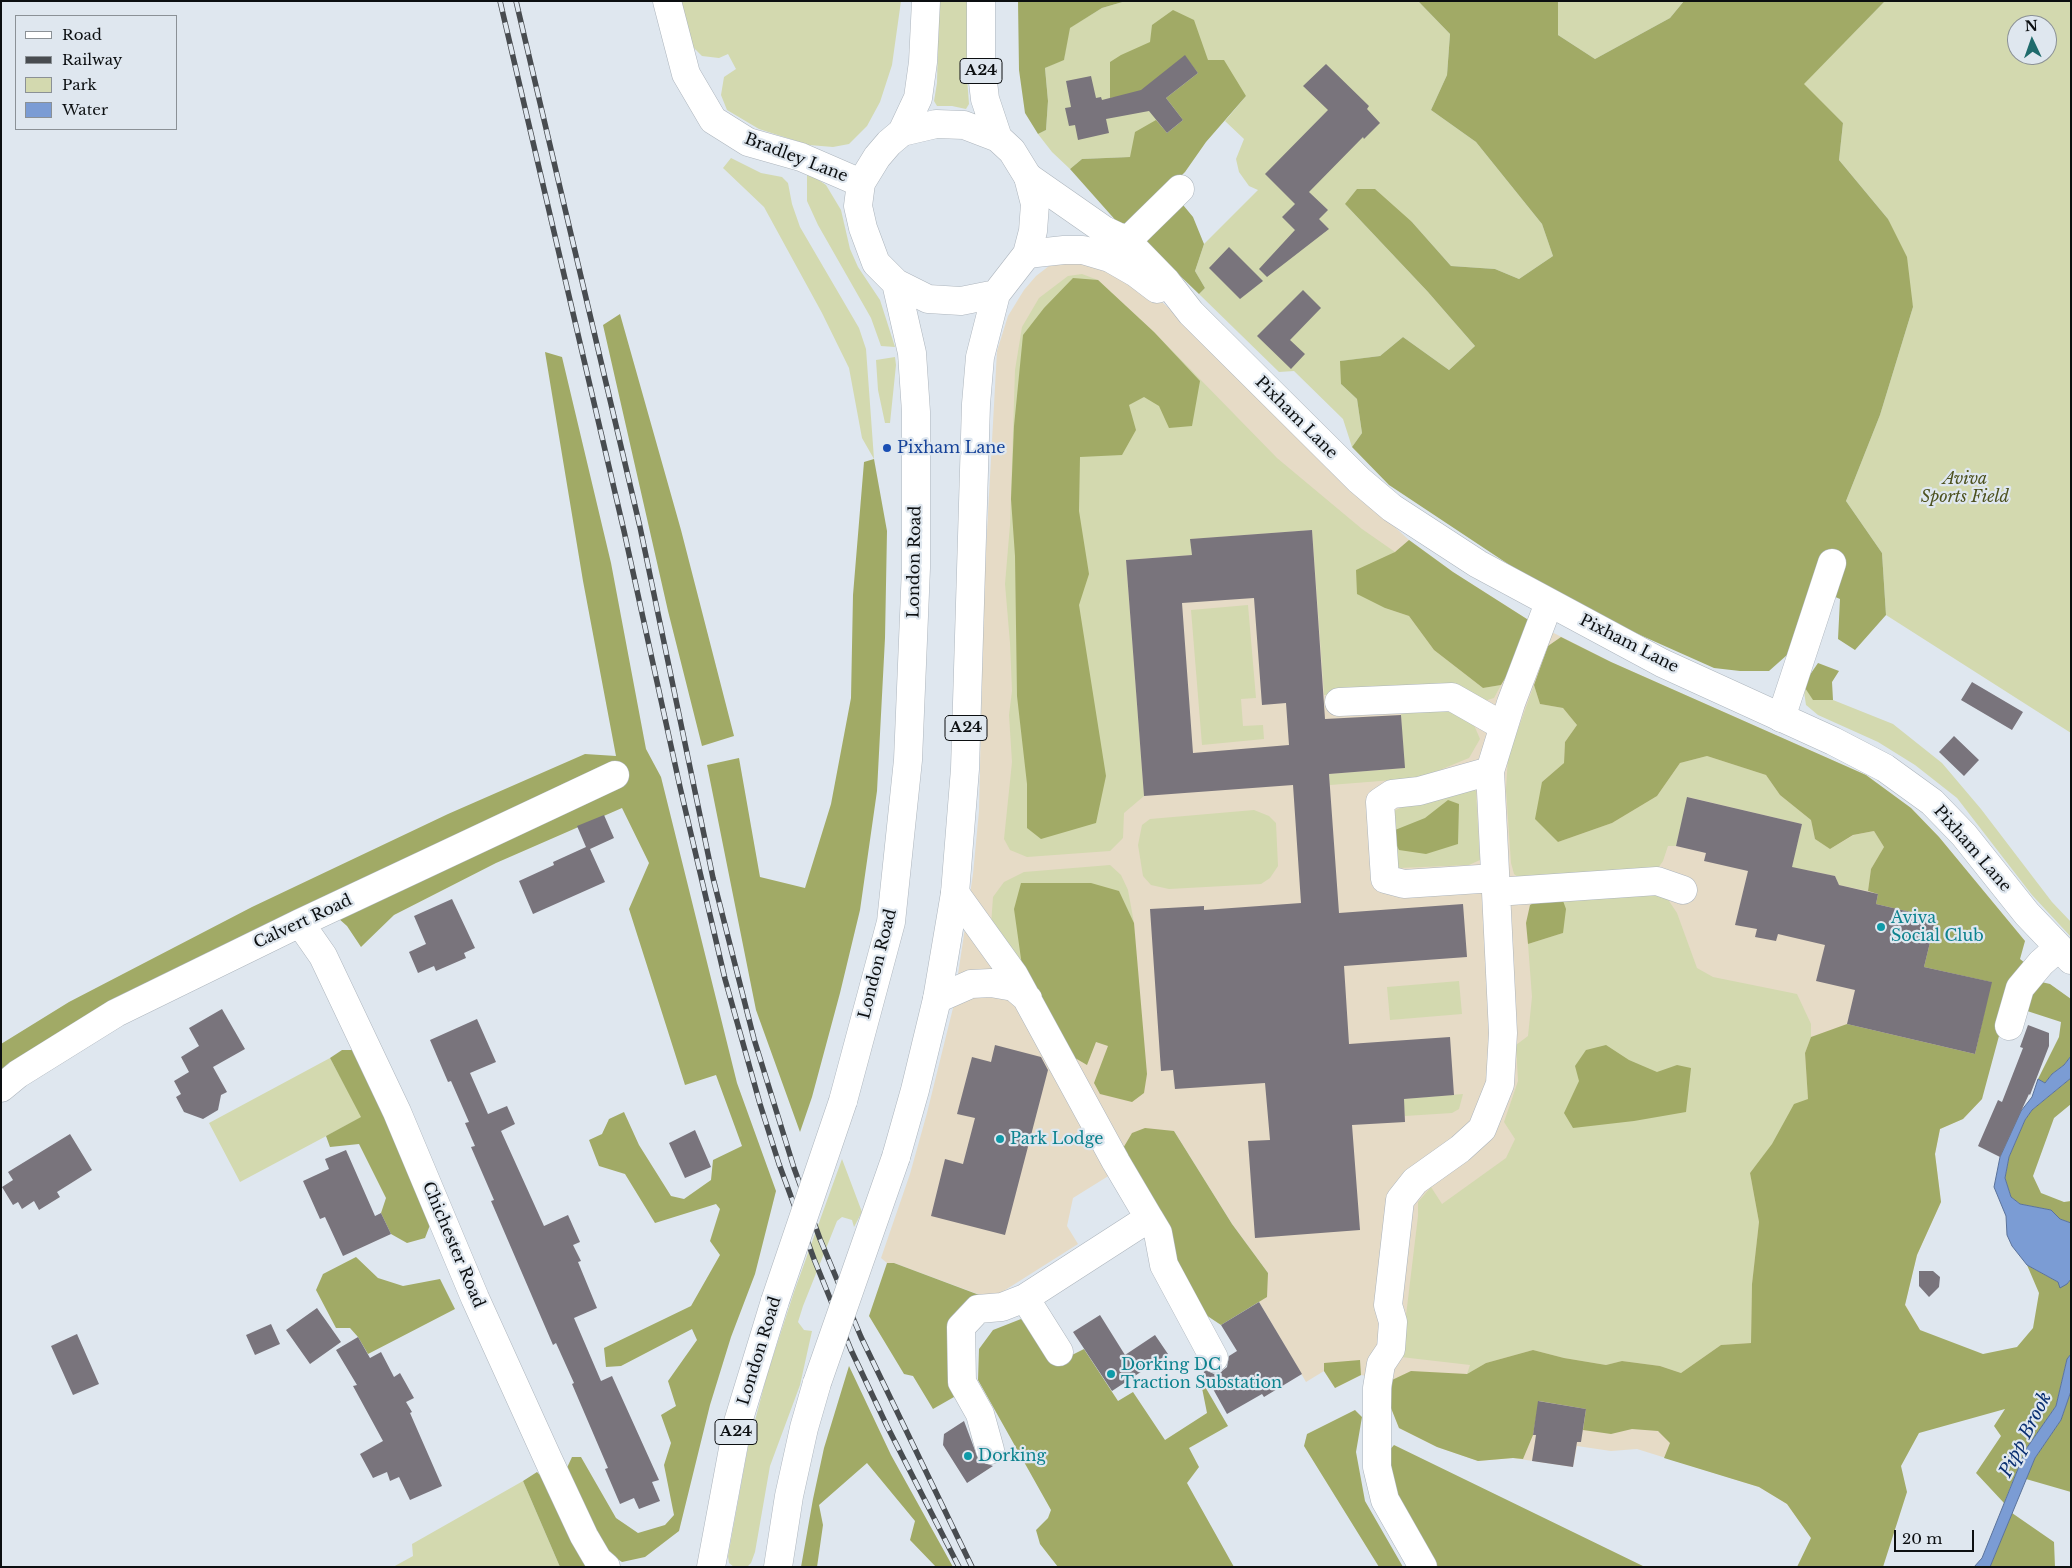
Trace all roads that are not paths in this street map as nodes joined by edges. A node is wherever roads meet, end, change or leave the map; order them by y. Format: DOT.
graph roads {
  1 [pos="667,1"];
  2 [pos="926,1"];
  3 [pos="981,1"];
  4 [pos="902,132"];
  5 [pos="998,138"];
  6 [pos="1028,177"];
  7 [pos="861,183"];
  8 [pos="1180,189"];
  9 [pos="1127,241"];
  10 [pos="1027,254"];
  11 [pos="896,283"];
  12 [pos="996,294"];
  13 [pos="1191,313"];
  14 [pos="1832,563"];
  15 [pos="1549,603"];
  16 [pos="1339,702"];
  17 [pos="1780,718"];
  18 [pos="1503,726"];
  19 [pos="1490,771"];
  20 [pos="615,775"];
  21 [pos="1496,885"];
  22 [pos="1683,890"];
  23 [pos="955,893"];
  24 [pos="300,923"];
  25 [pos="2064,954"];
  26 [pos="937,999"];
  27 [pos="1028,999"];
  28 [pos="2009,1026"];
  29 [pos="1,1088"];
  30 [pos="1149,1218"];
  31 [pos="1025,1298"];
  32 [pos="1058,1352"];
  33 [pos="1214,1358"];
  34 [pos="990,1450"];
  35 [pos="606,1567"];
  36 [pos="711,1567"];
  37 [pos="778,1567"];
  38 [pos="1423,1567"];
  1 -- 7 [label="main road, Bradley Lane"];
  2 -- 4 [label="main road"];
  3 -- 5 [label="main road, A24"];
  4 -- 5 [label="main road"];
  4 -- 7 [label="main road"];
  5 -- 6 [label="main road"];
  6 -- 9 [label="main road, Pixham Lane"];
  6 -- 10 [label="main road"];
  7 -- 11 [label="main road"];
  8 -- 9 [label="main road"];
  9 -- 13 [label="main road, Pixham Lane"];
  10 -- 12 [label="main road"];
  10 -- 13 [label="main road, Pixham Lane"];
  11 -- 12 [label="main road"];
  11 -- 36 [label="main road, London Road / A24, bridge"];
  12 -- 23 [label="main road, A24"];
  13 -- 15 [label="main road, Pixham Lane"];
  14 -- 17 [label="main road"];
  15 -- 17 [label="main road, Pixham Lane"];
  15 -- 18 [label="main road"];
  16 -- 18 [label="main road"];
  17 -- 25 [label="main road, Pixham Lane"];
  18 -- 19 [label="main road"];
  19 -- 21 [label="main road"];
  19 -- 21 [label="main road"];
  20 -- 24 [label="main road, Calvert Road"];
  21 -- 22 [label="main road"];
  21 -- 38 [label="main road"];
  23 -- 26 [label="main road, A24"];
  23 -- 27 [label="main road"];
  24 -- 29 [label="main road, Calvert Road"];
  24 -- 35 [label="main road, Chichester Road"];
  25 -- 28 [label="main road"];
  26 -- 27 [label="main road"];
  26 -- 37 [label="main road, A24, bridge"];
  27 -- 30 [label="main road"];
  30 -- 31 [label="main road"];
  30 -- 33 [label="main road"];
  31 -- 32 [label="main road"];
  31 -- 34 [label="main road"];
}
